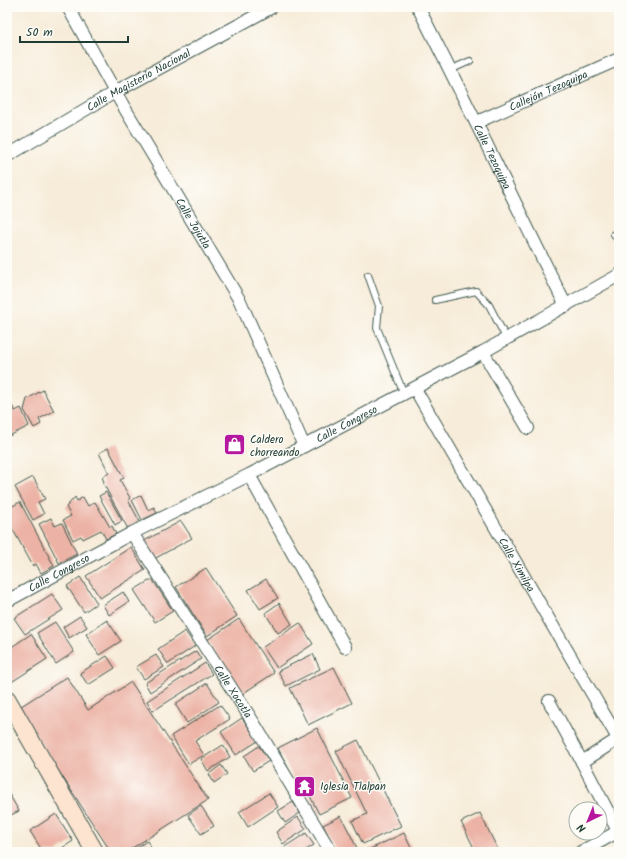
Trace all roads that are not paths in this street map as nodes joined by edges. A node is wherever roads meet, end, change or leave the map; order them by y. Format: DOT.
graph roads {
  1 [pos="68,7"];
  2 [pos="272,7"];
  3 [pos="418,7"];
  4 [pos="619,59"];
  5 [pos="470,61"];
  6 [pos="450,70"];
  7 [pos="115,92"];
  8 [pos="477,122"];
  9 [pos="7,156"];
  10 [pos="614,234"];
  11 [pos="619,242"];
  12 [pos="368,275"];
  13 [pos="619,275"];
  14 [pos="435,300"];
  15 [pos="566,306"];
  16 [pos="506,340"];
  17 [pos="484,352"];
  18 [pos="409,391"];
  19 [pos="528,428"];
  20 [pos="304,446"];
  21 [pos="250,475"];
  22 [pos="132,533"];
  23 [pos="7,601"];
  24 [pos="345,647"];
  25 [pos="7,699"];
  26 [pos="549,701"];
  27 [pos="619,739"];
  28 [pos="582,762"];
  29 [pos="619,831"];
  30 [pos="95,852"];
  31 [pos="331,852"];
  32 [pos="581,852"];
  1 -- 7 [label="street, Calle Jojutla"];
  2 -- 7 [label="street, Calle Magisterio Nacional"];
  3 -- 6 [label="street, Calle Tezoquipa"];
  4 -- 8 [label="street, Callejón Tezoquipa"];
  5 -- 6 [label="lane"];
  6 -- 8 [label="street, Calle Tezoquipa"];
  7 -- 9 [label="street, Calle Magisterio Nacional"];
  7 -- 20 [label="street, Calle Jojutla"];
  8 -- 15 [label="street, Calle Tezoquipa"];
  10 -- 11 [label="lane"];
  12 -- 18 [label="lane"];
  13 -- 15 [label="street, Calle Congreso"];
  14 -- 16 [label="lane"];
  15 -- 16 [label="street, Calle Congreso"];
  16 -- 17 [label="street, Calle Congreso"];
  17 -- 18 [label="street, Calle Congreso"];
  17 -- 19 [label="street"];
  18 -- 20 [label="street, Calle Congreso"];
  18 -- 27 [label="street, Calle Ximilpa"];
  20 -- 21 [label="street, Calle Congreso"];
  21 -- 22 [label="street, Calle Congreso"];
  21 -- 24 [label="street"];
  22 -- 23 [label="street, Calle Congreso"];
  22 -- 31 [label="street, Calle Xocotla"];
  25 -- 30 [label="street"];
  26 -- 28 [label="street"];
  27 -- 28 [label="street"];
  28 -- 29 [label="street"];
  29 -- 32 [label="street"];
}
